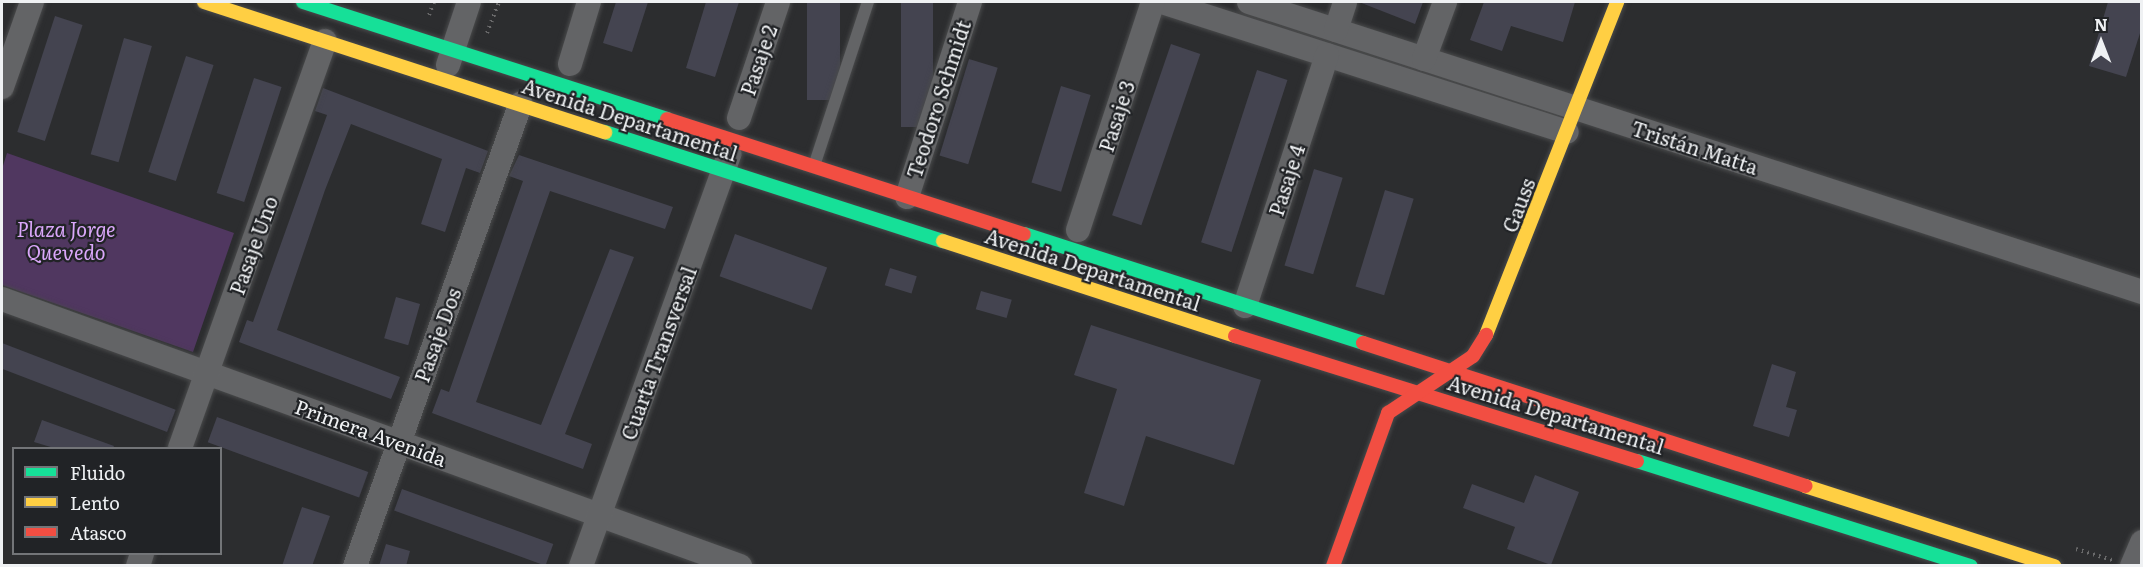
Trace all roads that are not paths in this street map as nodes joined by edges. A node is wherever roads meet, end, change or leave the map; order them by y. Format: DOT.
graph roads {
  1 [pos="32,2"];
  2 [pos="204,2"];
  3 [pos="303,2"];
  4 [pos="469,2"];
  5 [pos="589,2"];
  6 [pos="778,2"];
  7 [pos="868,2"];
  8 [pos="970,2"];
  9 [pos="1154,2"];
  10 [pos="1162,2"];
  11 [pos="1249,2"];
  12 [pos="1345,2"];
  13 [pos="1444,2"];
  14 [pos="1617,2"];
  15 [pos="339,7"];
  16 [pos="1336,30"];
  17 [pos="325,41"];
  18 [pos="452,50"];
  19 [pos="1328,55"];
  20 [pos="1424,59"];
  21 [pos="570,64"];
  22 [pos="444,79"];
  23 [pos="2,87"];
  24 [pos="520,105"];
  25 [pos="1576,107"];
  26 [pos="736,130"];
  27 [pos="1567,132"];
  28 [pos="814,167"];
  29 [pos="723,170"];
  30 [pos="907,197"];
  31 [pos="1078,230"];
  32 [pos="2142,292"];
  33 [pos="2,299"];
  34 [pos="1245,306"];
  35 [pos="207,373"];
  36 [pos="1448,375"];
  37 [pos="1416,393"];
  38 [pos="399,443"];
  39 [pos="180,447"];
  40 [pos="599,515"];
  41 [pos="2142,542"];
  42 [pos="2018,560"];
  43 [pos="355,566"];
  44 [pos="581,566"];
  45 [pos="740,566"];
  46 [pos="1333,566"];
  47 [pos="1971,566"];
  48 [pos="2054,566"];
  49 [pos="2132,566"];
  1 -- 23 [label="street"];
  2 -- 17 [label="main road, Avenida Departamental"];
  3 -- 15 [label="main road, Avenida Departamental"];
  4 -- 18 [label="street"];
  5 -- 21 [label="street"];
  6 -- 26 [label="street, Pasaje 2"];
  7 -- 28 [label="lane"];
  8 -- 30 [label="street, Teodoro Schmidt"];
  9 -- 31 [label="street, Pasaje 3"];
  10 -- 19 [label="street"];
  11 -- 16 [label="street, Tristán Matta"];
  12 -- 16 [label="street"];
  13 -- 20 [label="street"];
  14 -- 25 [label="main road, Gauss"];
  15 -- 18 [label="main road, Avenida Departamental"];
  16 -- 20 [label="street, Tristán Matta"];
  17 -- 22 [label="main road, Avenida Departamental"];
  17 -- 35 [label="street, Pasaje Uno"];
  18 -- 22 [label="street"];
  18 -- 26 [label="main road, Avenida Departamental"];
  19 -- 27 [label="street"];
  19 -- 34 [label="street, Pasaje 4"];
  20 -- 25 [label="street, Tristán Matta"];
  22 -- 24 [label="main road, Avenida Departamental"];
  24 -- 29 [label="main road, Avenida Departamental"];
  24 -- 38 [label="street, Pasaje Dos"];
  25 -- 27 [label="main road, Gauss"];
  25 -- 32 [label="street, Tristán Matta"];
  26 -- 28 [label="main road, Avenida Departamental"];
  26 -- 29 [label="street, Cuarta Transversal"];
  27 -- 36 [label="main road, Gauss"];
  28 -- 30 [label="main road, Avenida Departamental"];
  29 -- 37 [label="main road, Avenida Departamental"];
  29 -- 40 [label="street, Cuarta Transversal"];
  30 -- 34 [label="main road, Avenida Departamental"];
  33 -- 35 [label="street, Primera Avenida"];
  34 -- 36 [label="main road, Avenida Departamental"];
  35 -- 38 [label="street, Primera Avenida"];
  35 -- 39 [label="street, Pasaje Uno"];
  36 -- 37 [label="main road, Gauss"];
  36 -- 42 [label="main road, Avenida Departamental"];
  37 -- 46 [label="main road, Gauss"];
  37 -- 47 [label="main road, Avenida Departamental"];
  38 -- 40 [label="street, Primera Avenida"];
  38 -- 43 [label="street, Pasaje Dos"];
  40 -- 44 [label="street, Cuarta Transversal"];
  40 -- 45 [label="street, Primera Avenida"];
  41 -- 49 [label="street"];
  42 -- 48 [label="main road, Avenida Departamental"];
}
